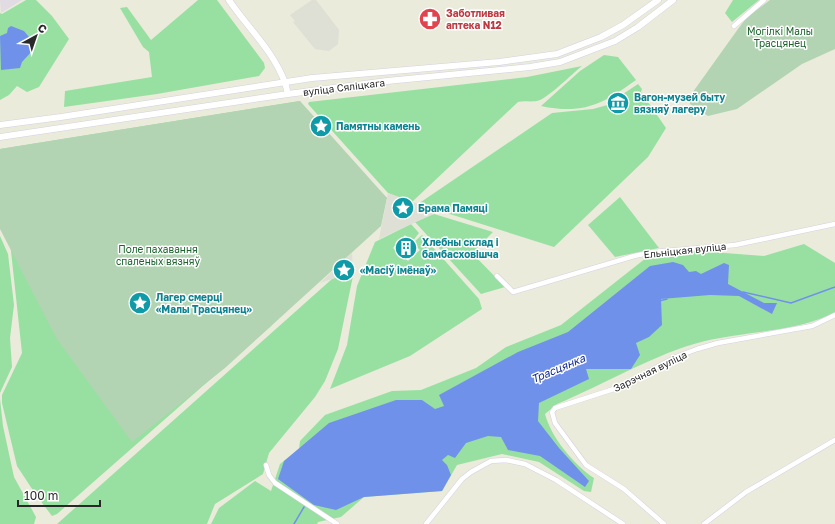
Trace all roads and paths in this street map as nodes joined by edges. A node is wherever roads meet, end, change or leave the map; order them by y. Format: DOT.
graph roads {
  1 [pos="229,0"];
  2 [pos="658,0"];
  3 [pos="673,0"];
  4 [pos="764,0"];
  5 [pos="734,26"];
  6 [pos="286,81"];
  7 [pos="288,94"];
  8 [pos="8,124"];
  9 [pos="0,125"];
  10 [pos="10,136"];
  11 [pos="0,137"];
  12 [pos="835,224"];
  13 [pos="497,276"];
  14 [pos="835,315"];
  15 [pos="835,440"];
  16 [pos="266,465"];
  17 [pos="337,524"];
  18 [pos="426,524"];
  19 [pos="623,524"];
  20 [pos="664,524"];
  21 [pos="704,524"];
  1 -- 6 [label="main road"];
  2 -- 6 [label="main road, вуліца Сяліцкага"];
  3 -- 7 [label="main road, вуліца Сяліцкага"];
  4 -- 5 [label="street"];
  6 -- 7 [label="main road"];
  6 -- 8 [label="main road, вуліца Сяліцкага"];
  7 -- 10 [label="main road, вуліца Сяліцкага"];
  8 -- 9 [label="main road, вуліца Сяліцкага"];
  8 -- 10 [label="main road"];
  10 -- 11 [label="main road, вуліца Сяліцкага"];
  12 -- 13 [label="street, Ельніцкая вуліца"];
  14 -- 20 [label="street, Зарэчная вуліца"];
  15 -- 21 [label="street"];
  16 -- 17 [label="street"];
  18 -- 19 [label="street"];
}
